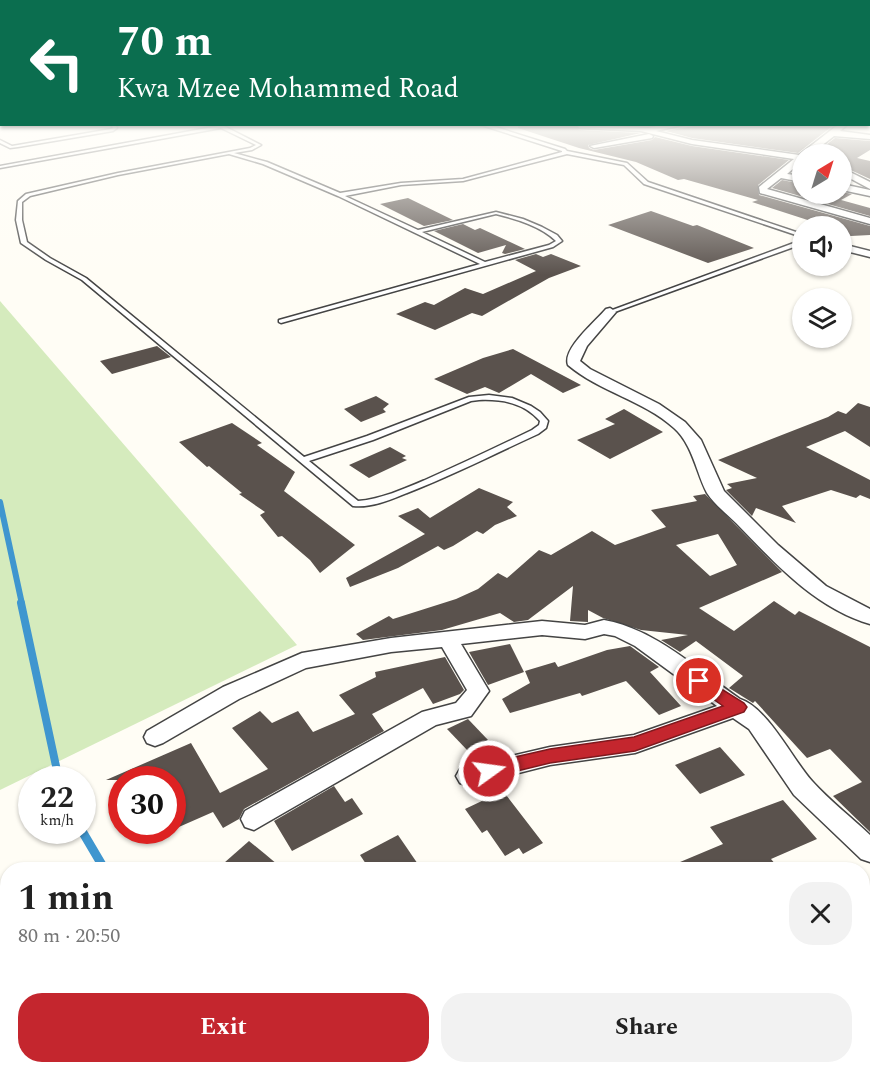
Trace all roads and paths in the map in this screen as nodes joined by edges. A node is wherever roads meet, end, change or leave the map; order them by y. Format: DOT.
graph roads {
  1 [pos="118,174"];
  2 [pos="292,174"];
  3 [pos="487,174"];
  4 [pos="636,174"];
  5 [pos="779,175"];
  6 [pos="852,176"];
  7 [pos="792,177"];
  8 [pos="868,183"];
  9 [pos="852,184"];
  10 [pos="852,188"];
  11 [pos="870,193"];
  12 [pos="340,195"];
  13 [pos="870,221"];
  14 [pos="417,232"];
  15 [pos="792,233"];
  16 [pos="792,246"];
  17 [pos="852,250"];
  18 [pos="870,254"];
  19 [pos="483,263"];
  20 [pos="610,312"];
  21 [pos="281,321"];
  22 [pos="303,460"];
  23 [pos="870,617"];
  24 [pos="448,640"];
  25 [pos="738,707"];
  26 [pos="155,737"];
  27 [pos="468,776"];
  28 [pos="254,819"];
  29 [pos="870,851"];
  1 -- 22 [label="lane"];
  2 -- 12 [label="lane"];
  3 -- 12 [label="lane"];
  4 -- 15 [label="lane"];
  5 -- 7 [label="street"];
  5 -- 13 [label="street"];
  6 -- 8 [label="street"];
  8 -- 9 [label="street"];
  10 -- 11 [label="street"];
  12 -- 14 [label="lane"];
  14 -- 19 [label="lane"];
  14 -- 19 [label="lane"];
  16 -- 20 [label="lane"];
  17 -- 18 [label="street"];
  19 -- 21 [label="lane"];
  20 -- 23 [label="street"];
  22 -- 22 [label="lane"];
  24 -- 25 [label="street"];
  24 -- 26 [label="street"];
  24 -- 28 [label="street"];
  25 -- 27 [label="street"];
  25 -- 29 [label="street"];
}
